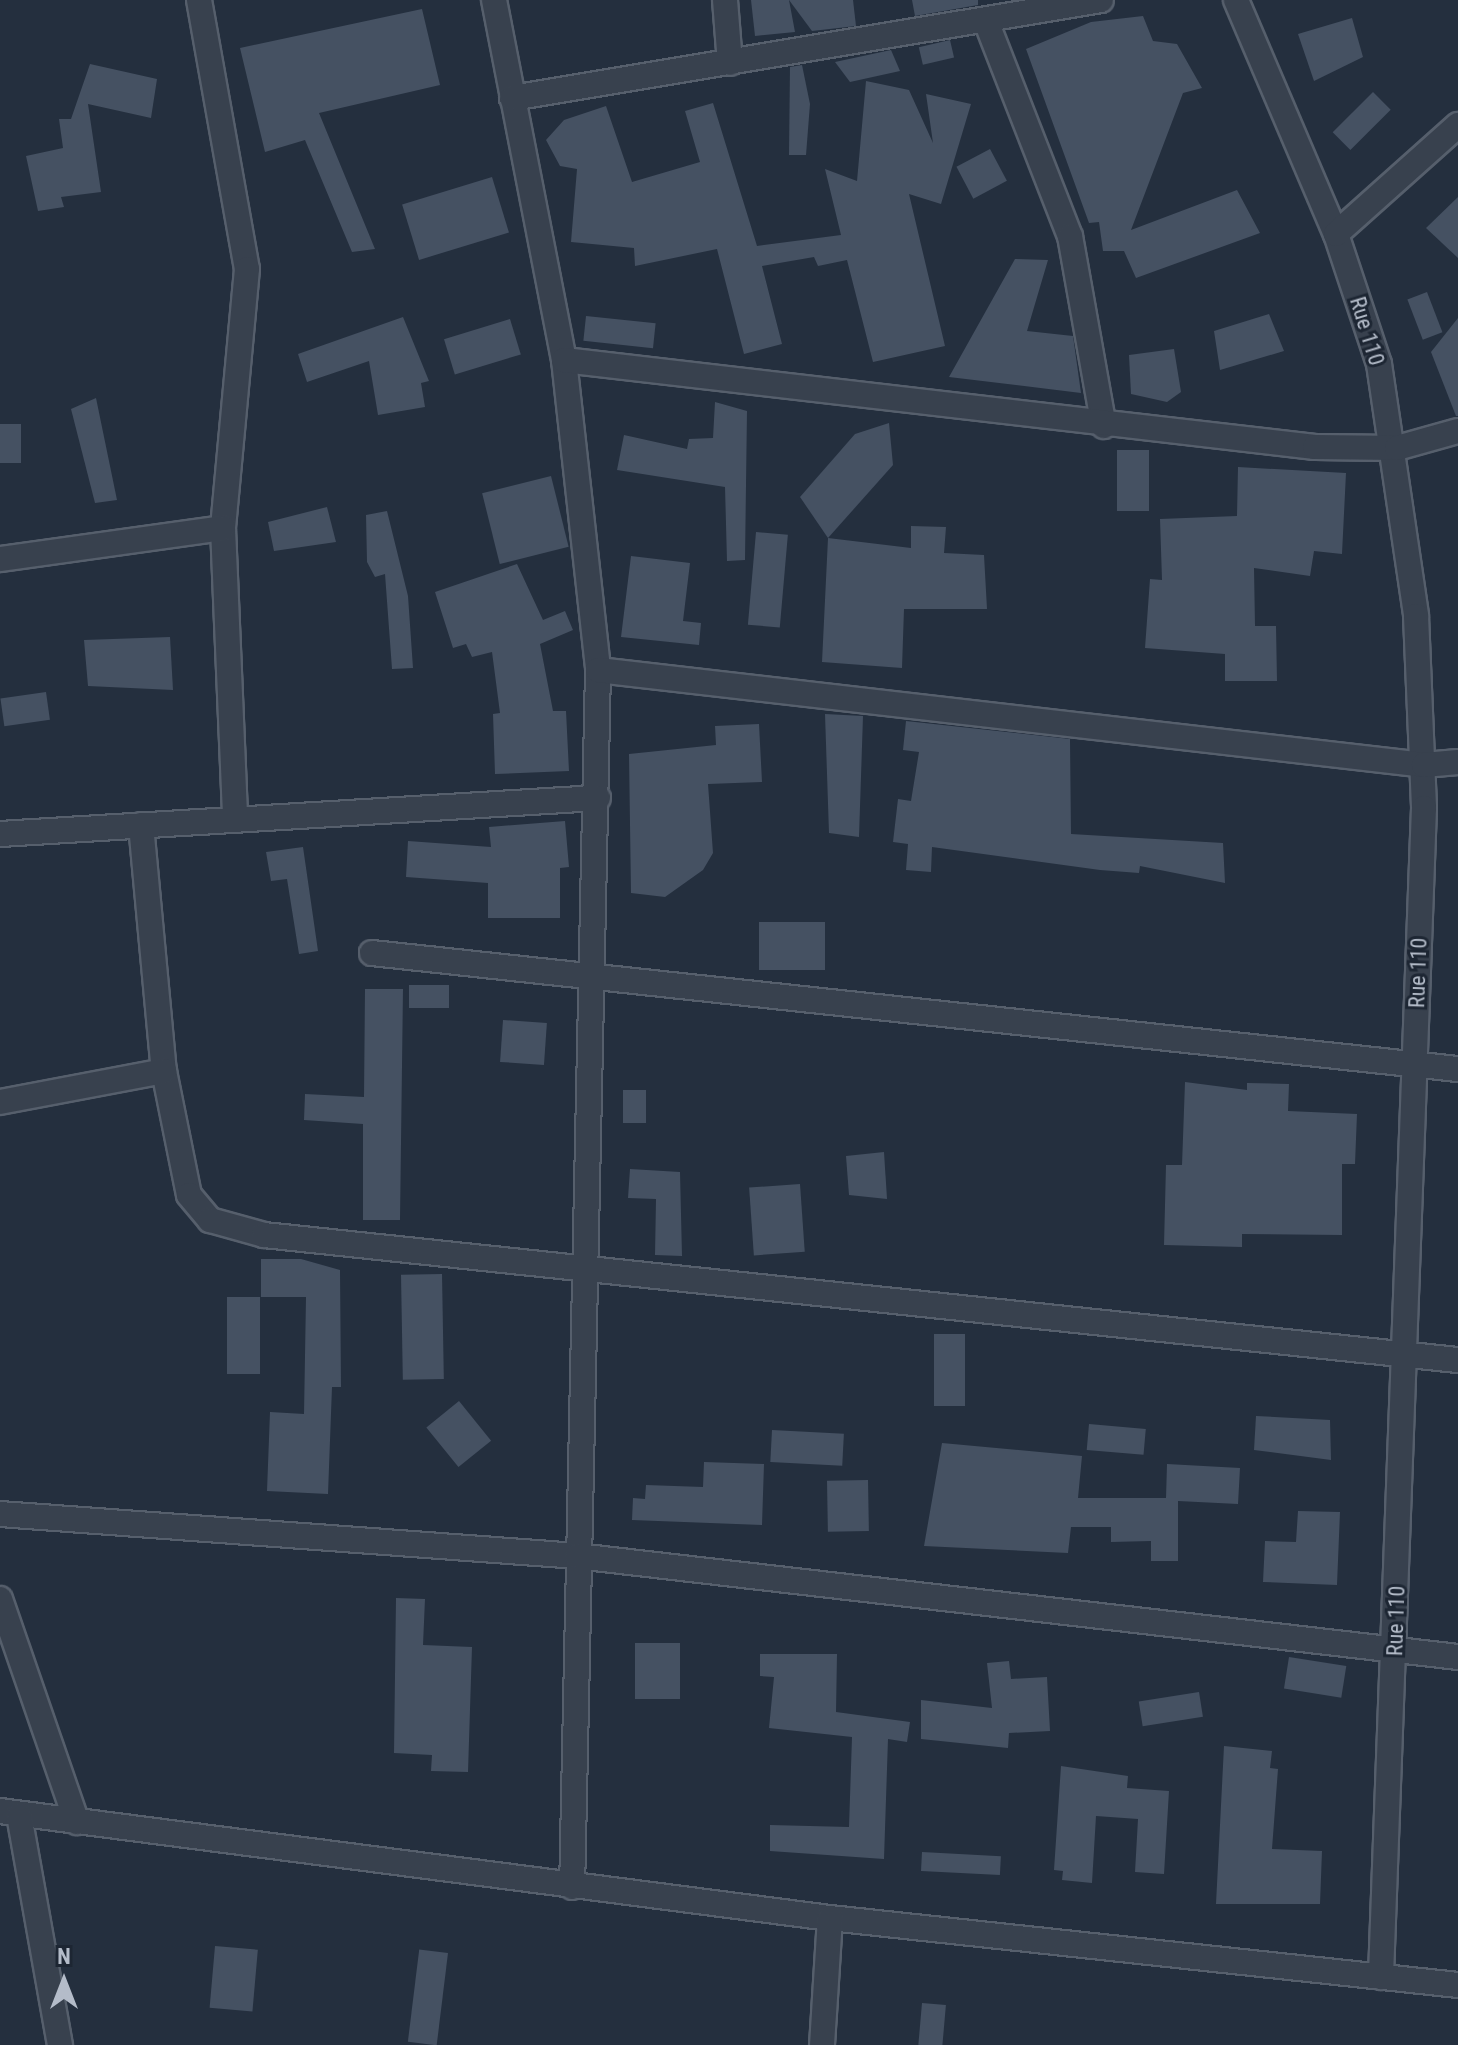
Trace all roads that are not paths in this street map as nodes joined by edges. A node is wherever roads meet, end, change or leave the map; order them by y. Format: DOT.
graph roads {
  1 [pos="199,0"];
  2 [pos="494,0"];
  3 [pos="725,0"];
  4 [pos="1101,0"];
  5 [pos="1236,0"];
  6 [pos="986,21"];
  7 [pos="730,63"];
  8 [pos="512,98"];
  9 [pos="1458,125"];
  10 [pos="1336,234"];
  11 [pos="564,360"];
  12 [pos="1104,426"];
  13 [pos="1458,431"];
  14 [pos="1397,448"];
  15 [pos="223,528"];
  16 [pos="0,559"];
  17 [pos="598,670"];
  18 [pos="1458,762"];
  19 [pos="1424,765"];
  20 [pos="598,798"];
  21 [pos="235,818"];
  22 [pos="141,825"];
  23 [pos="0,834"];
  24 [pos="372,953"];
  25 [pos="593,977"];
  26 [pos="1416,1065"];
  27 [pos="1458,1069"];
  28 [pos="164,1071"];
  29 [pos="0,1102"];
  30 [pos="586,1270"];
  31 [pos="1408,1355"];
  32 [pos="1458,1360"];
  33 [pos="0,1514"];
  34 [pos="577,1556"];
  35 [pos="0,1599"];
  36 [pos="1395,1648"];
  37 [pos="1458,1657"];
  38 [pos="9,1813"];
  39 [pos="77,1822"];
  40 [pos="572,1887"];
  41 [pos="830,1918"];
  42 [pos="1381,1977"];
  43 [pos="1458,1985"];
  44 [pos="60,2045"];
  45 [pos="822,2045"];
  1 -- 15 [label="street"];
  2 -- 8 [label="street"];
  3 -- 7 [label="street"];
  4 -- 6 [label="street"];
  5 -- 10 [label="street, Rue 110"];
  6 -- 7 [label="street"];
  6 -- 12 [label="street"];
  7 -- 8 [label="street"];
  8 -- 11 [label="street"];
  9 -- 10 [label="street"];
  10 -- 14 [label="street, Rue 110"];
  11 -- 12 [label="street"];
  11 -- 17 [label="street"];
  12 -- 14 [label="street"];
  13 -- 14 [label="street"];
  14 -- 19 [label="street, Rue 110"];
  15 -- 16 [label="street"];
  15 -- 21 [label="street"];
  17 -- 19 [label="street"];
  17 -- 20 [label="street"];
  18 -- 19 [label="street"];
  19 -- 26 [label="street, Rue 110"];
  20 -- 21 [label="street"];
  20 -- 25 [label="street"];
  21 -- 22 [label="street"];
  22 -- 23 [label="street"];
  22 -- 28 [label="street"];
  24 -- 25 [label="street"];
  25 -- 26 [label="street"];
  25 -- 30 [label="street"];
  26 -- 27 [label="street"];
  26 -- 31 [label="street, Rue 110"];
  28 -- 29 [label="street"];
  28 -- 30 [label="street"];
  30 -- 31 [label="street"];
  30 -- 34 [label="street"];
  31 -- 32 [label="street"];
  31 -- 36 [label="street, Rue 110"];
  33 -- 34 [label="street"];
  34 -- 36 [label="street"];
  34 -- 40 [label="street"];
  35 -- 39 [label="street"];
  36 -- 37 [label="street"];
  36 -- 42 [label="street, Rue 110"];
  38 -- 39 [label="street"];
  38 -- 44 [label="street"];
  39 -- 40 [label="street"];
  40 -- 41 [label="street"];
  41 -- 42 [label="street"];
  41 -- 45 [label="street"];
  42 -- 43 [label="street"];
}
